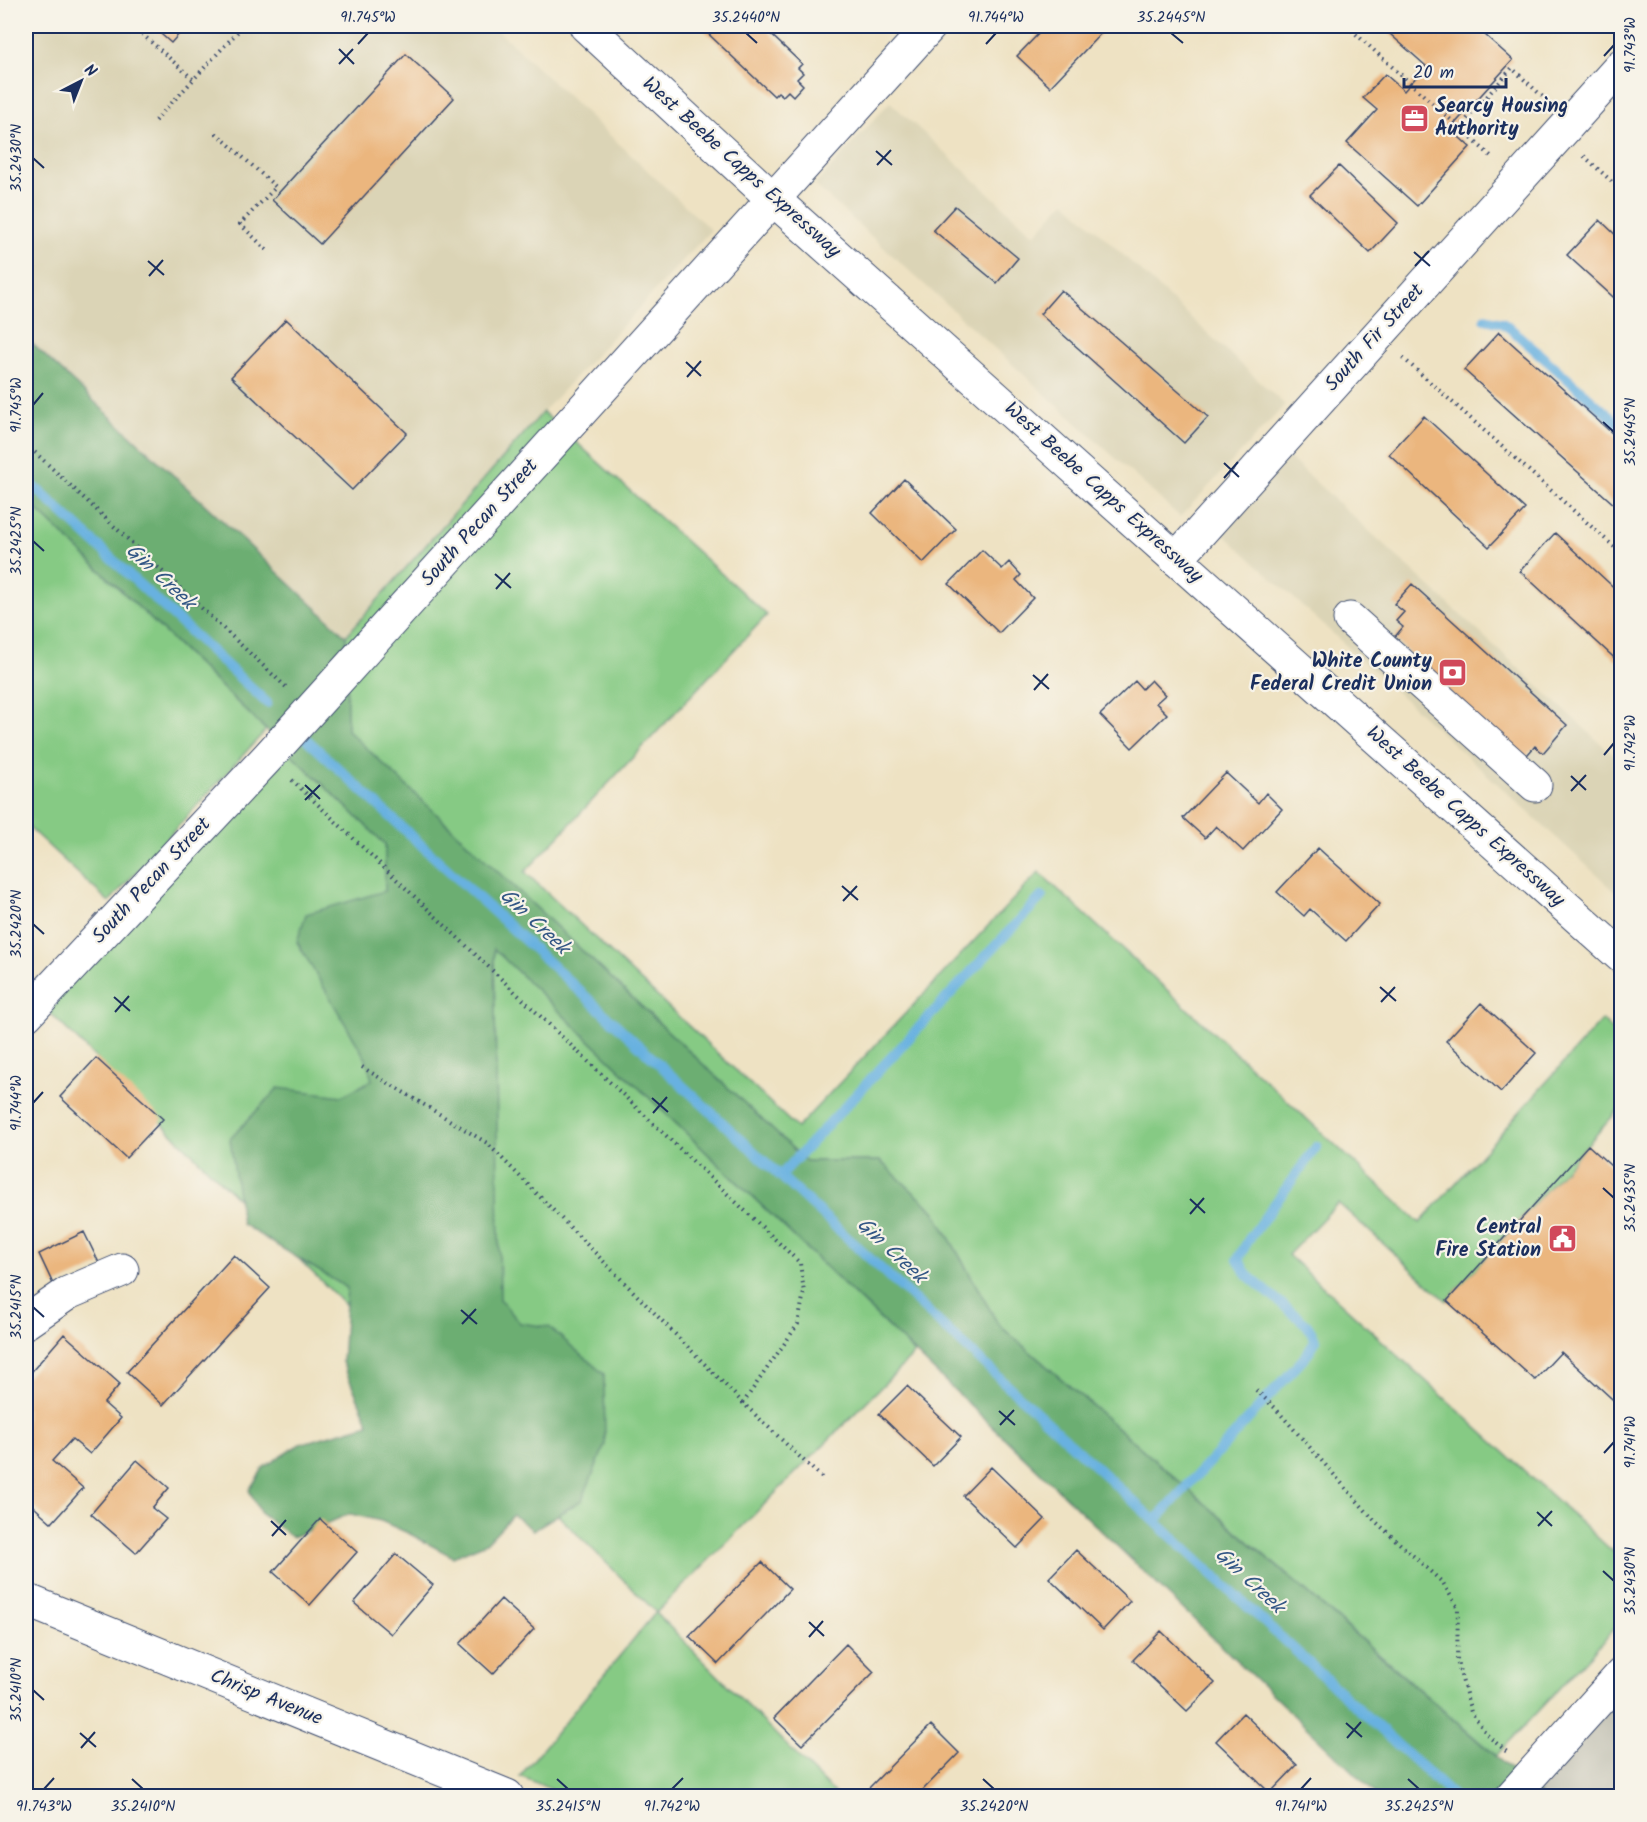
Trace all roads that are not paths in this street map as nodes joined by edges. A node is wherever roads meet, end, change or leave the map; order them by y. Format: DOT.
graph roads {
  1 [pos="586,26"];
  2 [pos="930,26"];
  3 [pos="1622,65"];
  4 [pos="772,198"];
  5 [pos="1176,558"];
  6 [pos="1350,619"];
  7 [pos="1535,785"];
  8 [pos="1622,957"];
  9 [pos="26,1015"];
  10 [pos="122,1269"];
  11 [pos="26,1322"];
  12 [pos="26,1600"];
  13 [pos="1622,1674"];
  14 [pos="1522,1785"];
  15 [pos="507,1797"];
  1 -- 4 [label="street, West Beebe Capps Expressway"];
  2 -- 4 [label="street, South Pecan Street"];
  3 -- 5 [label="street, South Fir Street"];
  4 -- 5 [label="street, West Beebe Capps Expressway"];
  4 -- 9 [label="street, South Pecan Street"];
  5 -- 8 [label="street, West Beebe Capps Expressway"];
  6 -- 7 [label="street"];
  10 -- 11 [label="street"];
  12 -- 15 [label="street, Chrisp Avenue"];
  13 -- 14 [label="street"];
}
